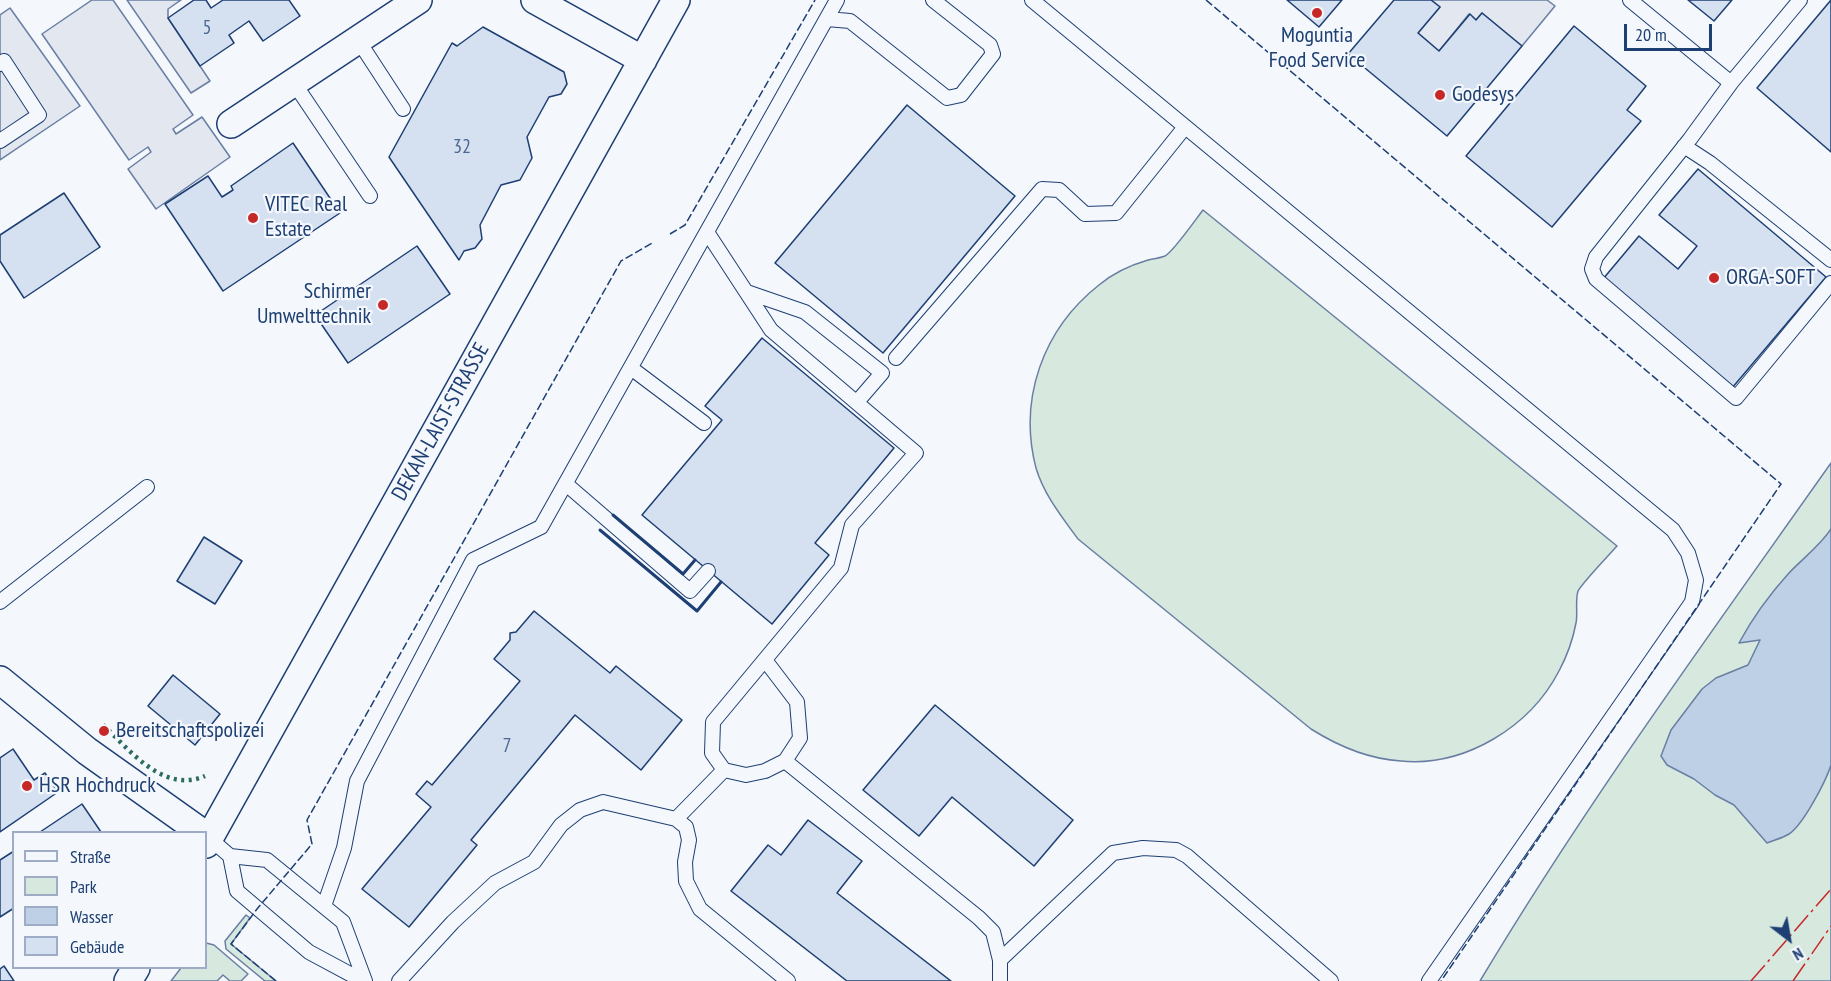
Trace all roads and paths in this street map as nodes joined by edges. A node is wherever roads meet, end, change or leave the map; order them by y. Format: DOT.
graph roads {
  1 [pos="418,0"];
  2 [pos="535,0"];
  3 [pos="676,0"];
  4 [pos="837,0"];
  5 [pos="933,0"];
  6 [pos="1032,0"];
  7 [pos="1630,0"];
  8 [pos="1800,0"];
  9 [pos="827,19"];
  10 [pos="358,40"];
  11 [pos="643,60"];
  12 [pos="0,64"];
  13 [pos="294,82"];
  14 [pos="1731,82"];
  15 [pos="404,109"];
  16 [pos="231,124"];
  17 [pos="1185,127"];
  18 [pos="0,141"];
  19 [pos="1684,146"];
  20 [pos="370,196"];
  21 [pos="707,232"];
  22 [pos="1831,260"];
  23 [pos="1831,283"];
  24 [pos="747,292"];
  25 [pos="896,358"];
  26 [pos="631,368"];
  27 [pos="857,402"];
  28 [pos="704,423"];
  29 [pos="566,484"];
  30 [pos="147,487"];
  31 [pos="708,571"];
  32 [pos="0,602"];
  33 [pos="765,660"];
  34 [pos="0,680"];
  35 [pos="785,760"];
  36 [pos="724,770"];
  37 [pos="676,819"];
  38 [pos="196,831"];
  39 [pos="207,834"];
  40 [pos="207,839"];
  41 [pos="230,856"];
  42 [pos="324,906"];
  43 [pos="1000,960"];
  44 [pos="364,981"];
  45 [pos="399,981"];
  46 [pos="789,981"];
  47 [pos="1000,981"];
  48 [pos="1331,981"];
  49 [pos="1429,981"];
  1 -- 10 [label="street"];
  2 -- 11 [label="street"];
  3 -- 11 [label="street, DEKAN-LAIST-STRASSE"];
  4 -- 9 [label="lane"];
  5 -- 9 [label="lane"];
  6 -- 17 [label="lane"];
  7 -- 14 [label="lane"];
  8 -- 14 [label="lane"];
  9 -- 21 [label="lane"];
  10 -- 13 [label="street"];
  10 -- 15 [label="lane"];
  11 -- 39 [label="street, DEKAN-LAIST-STRASSE"];
  12 -- 18 [label="lane"];
  13 -- 16 [label="street"];
  13 -- 20 [label="lane"];
  14 -- 19 [label="lane"];
  17 -- 25 [label="lane"];
  17 -- 49 [label="lane"];
  19 -- 22 [label="lane"];
  19 -- 23 [label="lane"];
  21 -- 24 [label="lane"];
  21 -- 26 [label="lane"];
  24 -- 27 [label="lane"];
  24 -- 27 [label="lane"];
  26 -- 28 [label="lane"];
  26 -- 29 [label="lane"];
  27 -- 33 [label="lane"];
  29 -- 31 [label="lane"];
  29 -- 42 [label="lane"];
  30 -- 32 [label="lane"];
  33 -- 35 [label="lane"];
  33 -- 36 [label="lane"];
  34 -- 38 [label="street"];
  35 -- 36 [label="lane"];
  35 -- 43 [label="lane"];
  36 -- 37 [label="lane"];
  37 -- 45 [label="lane"];
  37 -- 46 [label="lane"];
  40 -- 41 [label="lane"];
  41 -- 42 [label="lane"];
  41 -- 44 [label="lane"];
  42 -- 44 [label="lane"];
  43 -- 47 [label="lane"];
  43 -- 48 [label="lane"];
}
